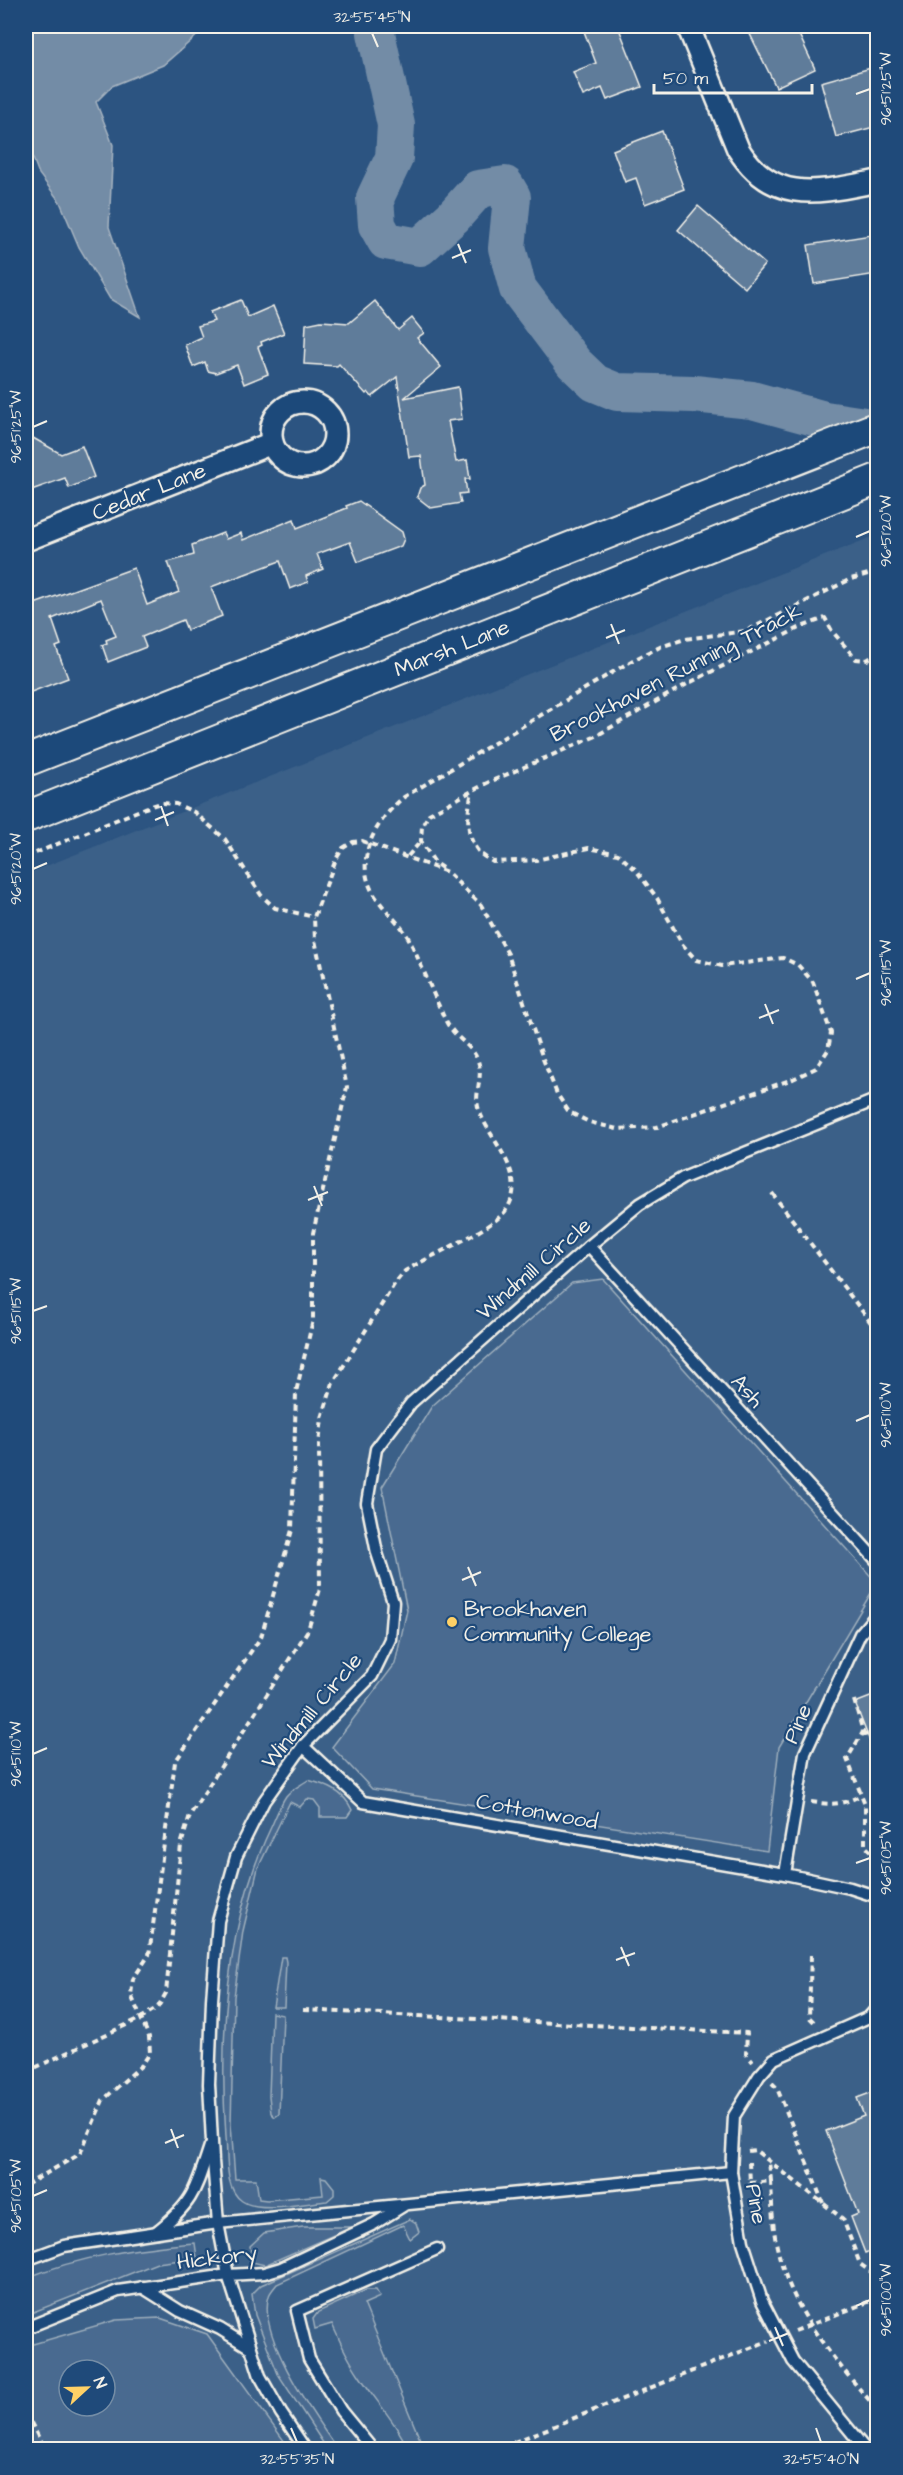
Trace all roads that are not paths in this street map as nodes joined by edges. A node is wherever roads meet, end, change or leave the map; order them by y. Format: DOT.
graph roads {
  1 [pos="688,26"];
  2 [pos="878,181"];
  3 [pos="878,427"];
  4 [pos="272,443"];
  5 [pos="873,481"];
  6 [pos="26,540"];
  7 [pos="26,761"];
  8 [pos="26,817"];
  9 [pos="878,1099"];
  10 [pos="589,1246"];
  11 [pos="878,1562"];
  12 [pos="878,1613"];
  13 [pos="303,1746"];
  14 [pos="784,1874"];
  15 [pos="878,1897"];
  16 [pos="878,2007"];
  17 [pos="212,2140"];
  18 [pos="731,2172"];
  19 [pos="405,2205"];
  20 [pos="218,2223"];
  21 [pos="156,2232"];
  22 [pos="437,2248"];
  23 [pos="26,2260"];
  24 [pos="228,2275"];
  25 [pos="141,2287"];
  26 [pos="26,2328"];
  27 [pos="249,2347"];
  28 [pos="306,2450"];
  29 [pos="373,2450"];
  30 [pos="866,2450"];
  1 -- 2 [label="street"];
  3 -- 7 [label="main road"];
  4 -- 6 [label="street, Cedar Lane"];
  5 -- 8 [label="main road, Marsh Lane"];
  9 -- 10 [label="lane, Windmill Circle"];
  10 -- 11 [label="lane, Ash"];
  10 -- 13 [label="lane, Windmill Circle"];
  12 -- 14 [label="lane, Pine"];
  13 -- 14 [label="lane, Cottonwood"];
  13 -- 17 [label="lane, Windmill Circle"];
  14 -- 15 [label="lane"];
  16 -- 18 [label="lane, Pine"];
  17 -- 20 [label="lane, Windmill Circle"];
  17 -- 21 [label="lane"];
  18 -- 19 [label="lane, Hickory"];
  18 -- 30 [label="lane, Pine"];
  19 -- 20 [label="lane, Hickory"];
  19 -- 24 [label="lane, Hickory"];
  20 -- 21 [label="lane, Hickory"];
  20 -- 24 [label="lane, Windmill Circle"];
  21 -- 23 [label="lane, Hickory"];
  22 -- 29 [label="lane"];
  24 -- 25 [label="lane, Hickory"];
  24 -- 27 [label="lane, Windmill Circle"];
  25 -- 26 [label="lane, Hickory"];
  25 -- 27 [label="lane"];
  27 -- 28 [label="lane, Windmill Circle"];
}
